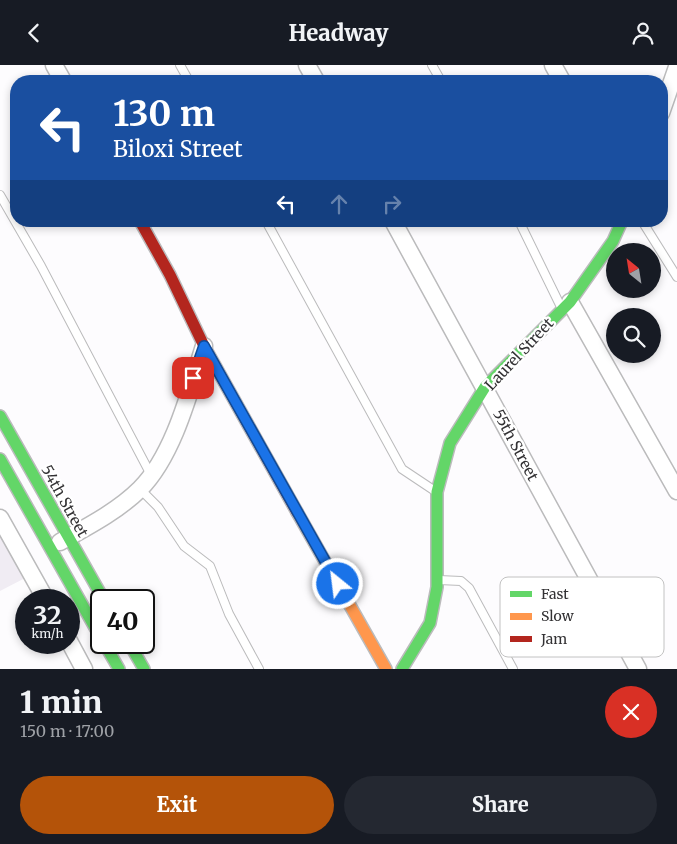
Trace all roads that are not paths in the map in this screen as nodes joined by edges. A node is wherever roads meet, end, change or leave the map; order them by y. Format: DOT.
graph roads {
  1 [pos="677,67"];
  2 [pos="668,93"];
  3 [pos="0,195"];
  4 [pos="10,213"];
  5 [pos="18,227"];
  6 [pos="143,227"];
  7 [pos="269,227"];
  8 [pos="397,227"];
  9 [pos="522,227"];
  10 [pos="619,227"];
  11 [pos="646,227"];
  12 [pos="677,277"];
  13 [pos="566,305"];
  14 [pos="204,346"];
  15 [pos="485,387"];
  16 [pos="0,416"];
  17 [pos="0,459"];
  18 [pos="151,475"];
  19 [pos="140,489"];
  20 [pos="677,491"];
  21 [pos="437,492"];
  22 [pos="0,518"];
  23 [pos="68,537"];
  24 [pos="49,547"];
  25 [pos="588,577"];
  26 [pos="437,580"];
  27 [pos="40,589"];
  28 [pos="98,589"];
  29 [pos="90,619"];
  30 [pos="500,645"];
  31 [pos="76,654"];
  32 [pos="110,654"];
  33 [pos="135,654"];
  34 [pos="506,657"];
  35 [pos="631,657"];
  36 [pos="84,669"];
  37 [pos="119,669"];
  38 [pos="144,669"];
  39 [pos="259,669"];
  40 [pos="386,669"];
  41 [pos="402,669"];
  42 [pos="513,669"];
  43 [pos="638,669"];
  1 -- 2 [label="street"];
  3 -- 4 [label="lane"];
  5 -- 18 [label="lane"];
  6 -- 14 [label="street"];
  7 -- 21 [label="lane"];
  8 -- 15 [label="street, 55th Street"];
  9 -- 13 [label="lane"];
  10 -- 13 [label="street, Laurel Street"];
  11 -- 12 [label="lane"];
  13 -- 15 [label="street, Laurel Street"];
  13 -- 20 [label="street"];
  14 -- 18 [label="street"];
  14 -- 40 [label="street"];
  15 -- 21 [label="street, Laurel Street"];
  15 -- 25 [label="street, 55th Street"];
  16 -- 23 [label="street, 54th Street"];
  17 -- 24 [label="street"];
  18 -- 19 [label="street"];
  19 -- 23 [label="street"];
  19 -- 39 [label="lane"];
  21 -- 26 [label="street, Laurel Street"];
  22 -- 27 [label="street"];
  23 -- 24 [label="street"];
  23 -- 28 [label="street, 54th Street"];
  24 -- 29 [label="street"];
  26 -- 30 [label="lane"];
  26 -- 41 [label="street, Laurel Street"];
  31 -- 36 [label="street"];
  32 -- 37 [label="street"];
  33 -- 38 [label="street"];
  34 -- 42 [label="lane"];
  35 -- 43 [label="street, 55th Street"];
}
